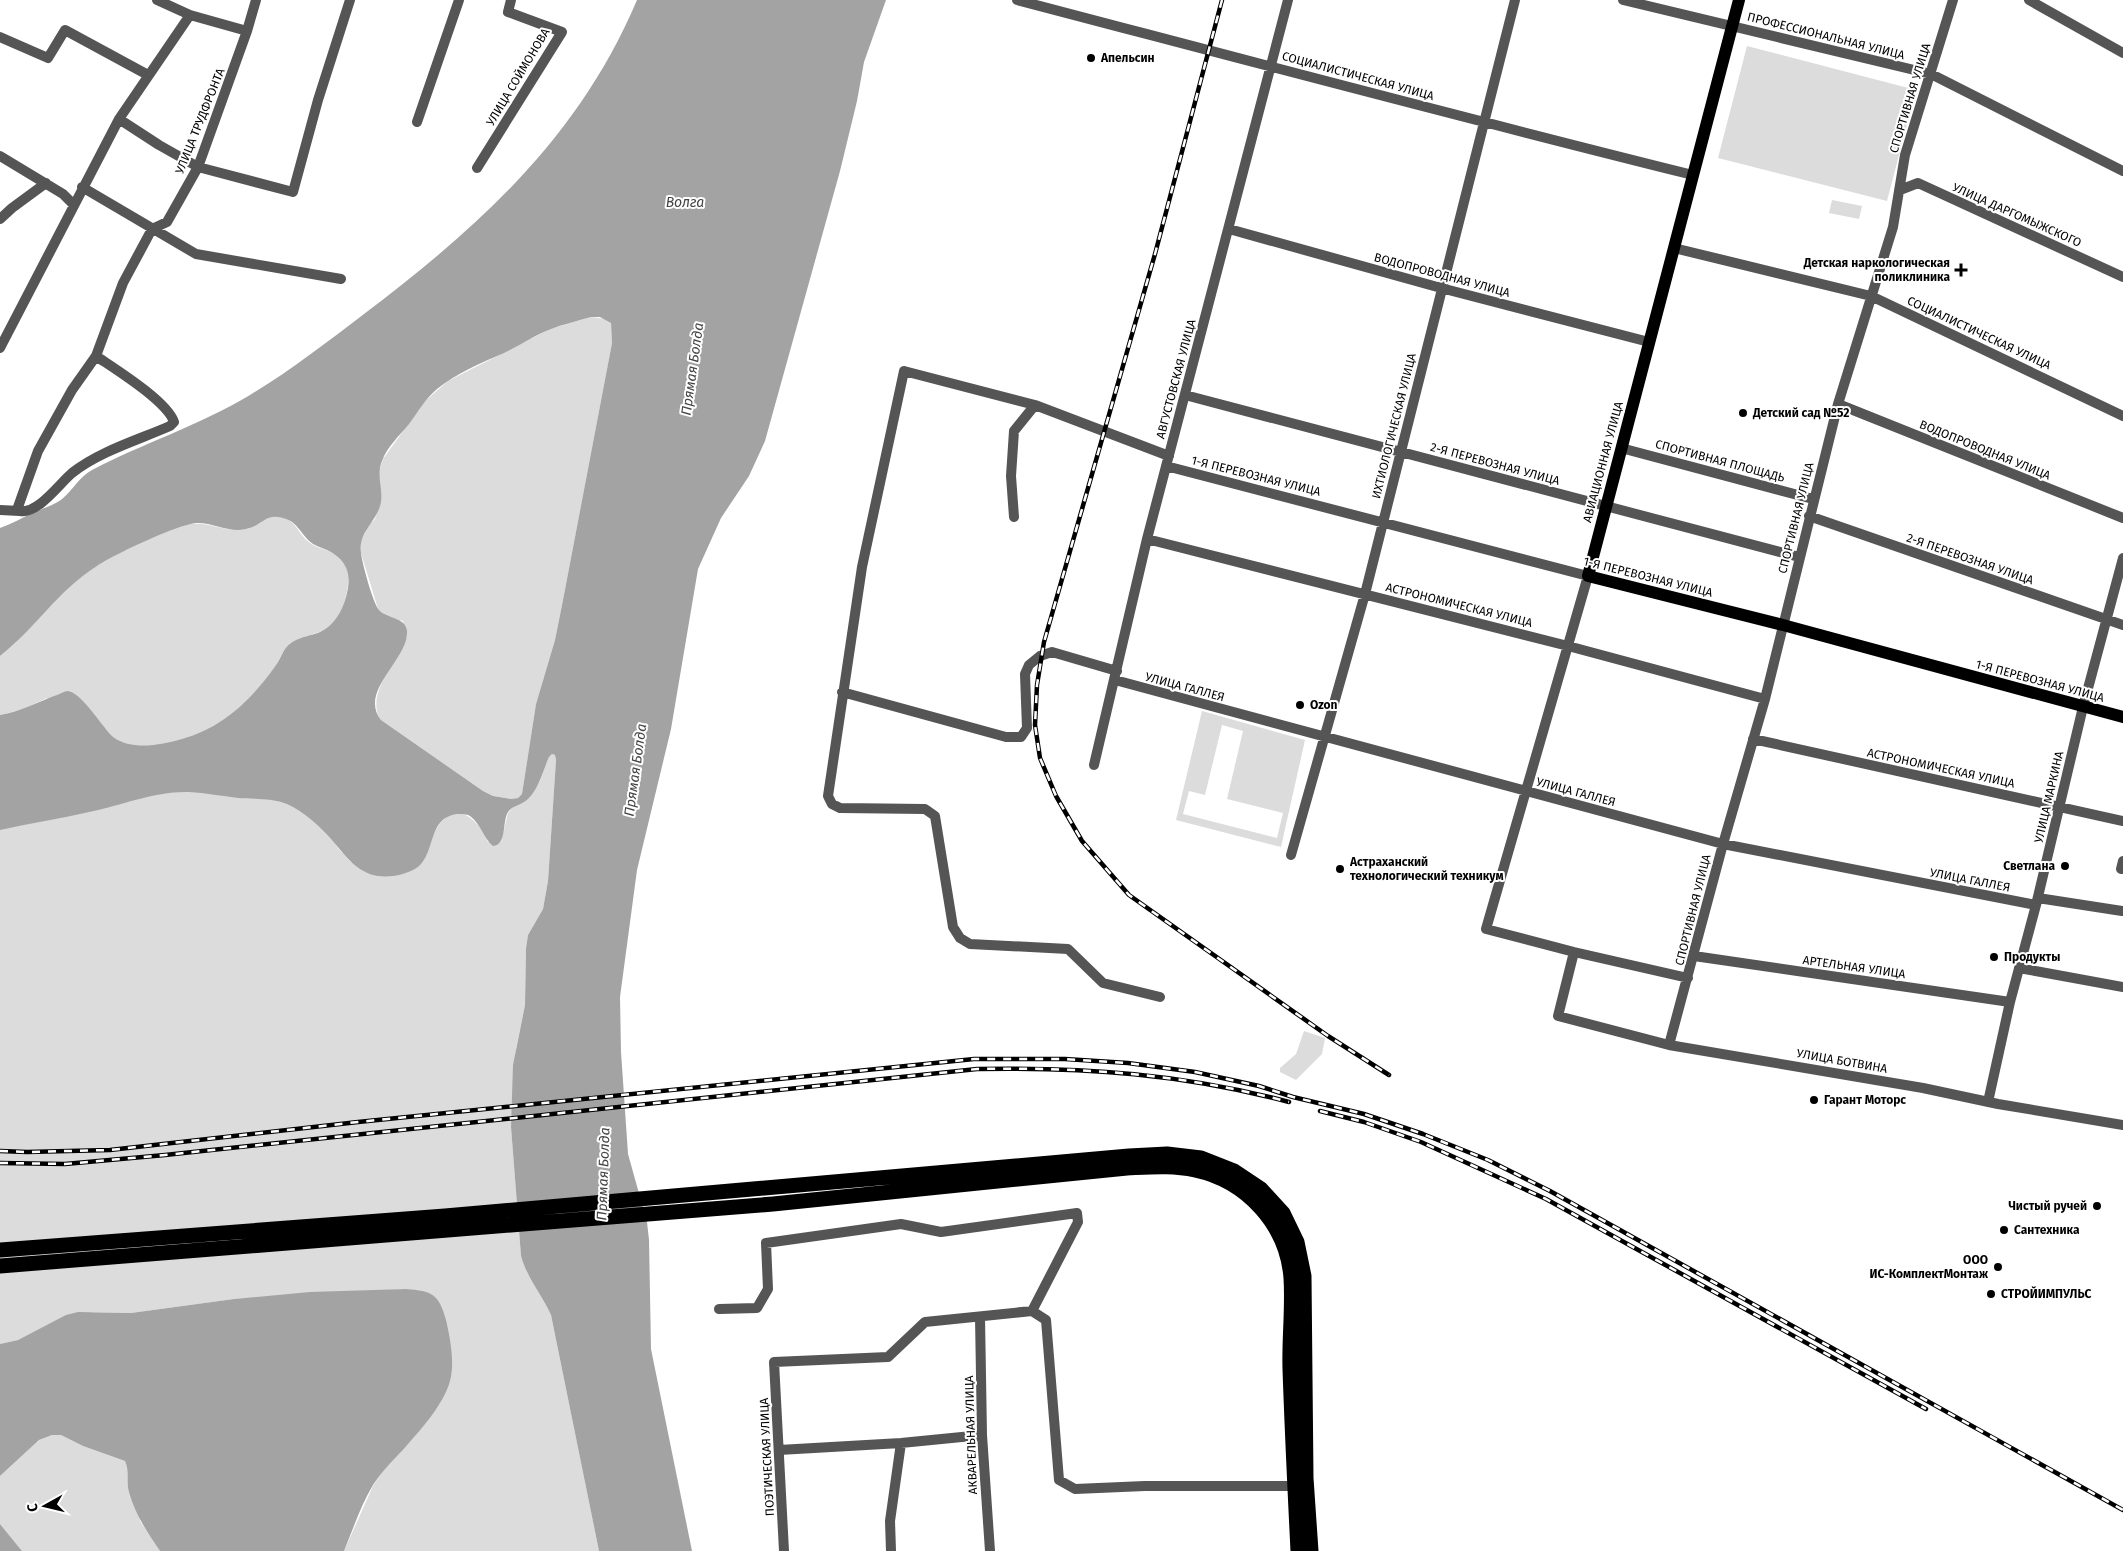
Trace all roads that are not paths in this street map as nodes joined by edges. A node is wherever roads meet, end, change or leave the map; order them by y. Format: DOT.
graph roads {
  1 [pos="158,0"];
  2 [pos="256,0"];
  3 [pos="350,0"];
  4 [pos="460,0"];
  5 [pos="511,0"];
  6 [pos="1017,0"];
  7 [pos="1288,0"];
  8 [pos="1515,0"];
  9 [pos="1622,0"];
  10 [pos="1738,0"];
  11 [pos="1953,0"];
  12 [pos="2029,0"];
  13 [pos="190,15"];
  14 [pos="1732,26"];
  15 [pos="247,31"];
  16 [pos="0,37"];
  17 [pos="2123,53"];
  18 [pos="1270,65"];
  19 [pos="1931,74"];
  20 [pos="148,76"];
  21 [pos="119,119"];
  22 [pos="417,122"];
  23 [pos="1483,123"];
  24 [pos="0,156"];
  25 [pos="198,167"];
  26 [pos="477,168"];
  27 [pos="2123,171"];
  28 [pos="1693,175"];
  29 [pos="46,183"];
  30 [pos="82,187"];
  31 [pos="1900,190"];
  32 [pos="74,205"];
  33 [pos="0,219"];
  34 [pos="1229,228"];
  35 [pos="152,229"];
  36 [pos="1674,248"];
  37 [pos="2123,277"];
  38 [pos="341,280"];
  39 [pos="1441,288"];
  40 [pos="1871,296"];
  41 [pos="1649,342"];
  42 [pos="0,348"];
  43 [pos="96,356"];
  44 [pos="1185,396"];
  45 [pos="1838,404"];
  46 [pos="1035,405"];
  47 [pos="2123,416"];
  48 [pos="1621,448"];
  49 [pos="1400,452"];
  50 [pos="1169,456"];
  51 [pos="1166,466"];
  52 [pos="1813,499"];
  53 [pos="1606,506"];
  54 [pos="19,509"];
  55 [pos="0,510"];
  56 [pos="1809,516"];
  57 [pos="1014,517"];
  58 [pos="2123,518"];
  59 [pos="1383,522"];
  60 [pos="1147,539"];
  61 [pos="1799,557"];
  62 [pos="2123,558"];
  63 [pos="1588,576"];
  64 [pos="1365,594"];
  65 [pos="2107,620"];
  66 [pos="1783,625"];
  67 [pos="2123,625"];
  68 [pos="1568,646"];
  69 [pos="1116,676"];
  70 [pos="842,692"];
  71 [pos="1764,699"];
  72 [pos="2083,707"];
  73 [pos="2123,717"];
  74 [pos="1323,737"];
  75 [pos="1753,739"];
  76 [pos="1094,765"];
  77 [pos="1524,792"];
  78 [pos="2059,807"];
  79 [pos="2123,821"];
  80 [pos="1723,844"];
  81 [pos="1291,855"];
  82 [pos="2123,861"];
  83 [pos="2123,869"];
  84 [pos="2037,902"];
  85 [pos="2122,911"];
  86 [pos="1574,952"];
  87 [pos="1694,956"];
  88 [pos="2019,968"];
  89 [pos="1688,978"];
  90 [pos="2123,987"];
  91 [pos="1160,998"];
  92 [pos="2010,1002"];
  93 [pos="1669,1045"];
  94 [pos="1988,1102"];
  95 [pos="2123,1125"];
  96 [pos="445,1223"];
  97 [pos="0,1250"];
  98 [pos="0,1266"];
  99 [pos="719,1309"];
  100 [pos="1032,1311"];
  101 [pos="980,1317"];
  102 [pos="982,1435"];
  103 [pos="901,1443"];
  104 [pos="779,1450"];
  105 [pos="1295,1486"];
  106 [pos="784,1551"];
  107 [pos="891,1551"];
  108 [pos="990,1551"];
  109 [pos="1298,1551"];
  110 [pos="1311,1551"];
  1 -- 13 [label="street"];
  2 -- 15 [label="street, УЛИЦА ТРУДФРОНТА"];
  3 -- 25 [label="street"];
  4 -- 22 [label="street"];
  5 -- 26 [label="street, УЛИЦА СОЙМОНОВА"];
  6 -- 18 [label="street, СОЦИАЛИСТИЧЕСКАЯ УЛИЦА"];
  7 -- 18 [label="street, АВГУСТОВСКАЯ УЛИЦА"];
  8 -- 23 [label="street, ИХТИОЛОГИЧЕСКАЯ УЛИЦА"];
  9 -- 14 [label="street, ПРОФЕССИОНАЛЬНАЯ УЛИЦА"];
  10 -- 14 [label="main road, АВИАЦИОННАЯ УЛИЦА"];
  11 -- 19 [label="street, СПОРТИВНАЯ УЛИЦА"];
  12 -- 17 [label="street"];
  13 -- 15 [label="street"];
  13 -- 20 [label="street"];
  14 -- 19 [label="street, ПРОФЕССИОНАЛЬНАЯ УЛИЦА"];
  14 -- 28 [label="main road, АВИАЦИОННАЯ УЛИЦА"];
  15 -- 25 [label="street, УЛИЦА ТРУДФРОНТА"];
  16 -- 20 [label="street"];
  18 -- 23 [label="street, СОЦИАЛИСТИЧЕСКАЯ УЛИЦА"];
  18 -- 34 [label="street, АВГУСТОВСКАЯ УЛИЦА"];
  19 -- 27 [label="street, ПРОФЕССИОНАЛЬНАЯ УЛИЦА"];
  19 -- 31 [label="street, СПОРТИВНАЯ УЛИЦА"];
  20 -- 21 [label="street"];
  21 -- 25 [label="street"];
  21 -- 30 [label="street"];
  23 -- 28 [label="street, СОЦИАЛИСТИЧЕСКАЯ УЛИЦА"];
  23 -- 39 [label="street, ИХТИОЛОГИЧЕСКАЯ УЛИЦА"];
  24 -- 29 [label="street"];
  25 -- 35 [label="street, УЛИЦА ТРУДФРОНТА"];
  28 -- 36 [label="main road, АВИАЦИОННАЯ УЛИЦА"];
  29 -- 32 [label="street"];
  29 -- 33 [label="street"];
  30 -- 32 [label="street"];
  30 -- 35 [label="street"];
  31 -- 37 [label="street, УЛИЦА ДАРГОМЫЖСКОГО"];
  31 -- 40 [label="street, СПОРТИВНАЯ УЛИЦА"];
  32 -- 42 [label="street"];
  34 -- 39 [label="street, ВОДОПРОВОДНАЯ УЛИЦА"];
  34 -- 44 [label="street, АВГУСТОВСКАЯ УЛИЦА"];
  35 -- 38 [label="street"];
  35 -- 43 [label="street, УЛИЦА ТРУДФРОНТА"];
  36 -- 40 [label="street, СОЦИАЛИСТИЧЕСКАЯ УЛИЦА"];
  36 -- 41 [label="main road, АВИАЦИОННАЯ УЛИЦА"];
  39 -- 41 [label="street, ВОДОПРОВОДНАЯ УЛИЦА"];
  39 -- 49 [label="street, ИХТИОЛОГИЧЕСКАЯ УЛИЦА"];
  40 -- 45 [label="street, СПОРТИВНАЯ УЛИЦА"];
  40 -- 47 [label="street, СОЦИАЛИСТИЧЕСКАЯ УЛИЦА"];
  41 -- 48 [label="main road, АВИАЦИОННАЯ УЛИЦА"];
  43 -- 54 [label="street, УЛИЦА ТРУДФРОНТА"];
  43 -- 54 [label="street"];
  44 -- 49 [label="street, 2-Я ПЕРЕВОЗНАЯ УЛИЦА"];
  44 -- 50 [label="street, АВГУСТОВСКАЯ УЛИЦА"];
  45 -- 52 [label="street, СПОРТИВНАЯ УЛИЦА"];
  45 -- 58 [label="street, ВОДОПРОВОДНАЯ УЛИЦА"];
  46 -- 50 [label="street"];
  46 -- 57 [label="street"];
  46 -- 70 [label="street"];
  48 -- 52 [label="street, СПОРТИВНАЯ ПЛОЩАДЬ"];
  48 -- 53 [label="main road, АВИАЦИОННАЯ УЛИЦА"];
  49 -- 53 [label="street, 2-Я ПЕРЕВОЗНАЯ УЛИЦА"];
  49 -- 59 [label="street, ИХТИОЛОГИЧЕСКАЯ УЛИЦА"];
  50 -- 51 [label="street, АВГУСТОВСКАЯ УЛИЦА"];
  51 -- 59 [label="street, 1-Я ПЕРЕВОЗНАЯ УЛИЦА"];
  51 -- 60 [label="street, АВГУСТОВСКАЯ УЛИЦА"];
  52 -- 56 [label="street, СПОРТИВНАЯ УЛИЦА"];
  53 -- 61 [label="street, 2-Я ПЕРЕВОЗНАЯ УЛИЦА"];
  53 -- 63 [label="main road, АВИАЦИОННАЯ УЛИЦА"];
  54 -- 55 [label="street"];
  56 -- 61 [label="street, СПОРТИВНАЯ УЛИЦА"];
  56 -- 65 [label="street, 2-Я ПЕРЕВОЗНАЯ УЛИЦА"];
  59 -- 63 [label="street, 1-Я ПЕРЕВОЗНАЯ УЛИЦА"];
  59 -- 64 [label="street, ИХТИОЛОГИЧЕСКАЯ УЛИЦА"];
  60 -- 64 [label="street, АСТРОНОМИЧЕСКАЯ УЛИЦА"];
  60 -- 69 [label="street, АВГУСТОВСКАЯ УЛИЦА"];
  61 -- 66 [label="street, СПОРТИВНАЯ УЛИЦА"];
  62 -- 65 [label="street, УЛИЦА МАРКИНА"];
  63 -- 66 [label="main road, 1-Я ПЕРЕВОЗНАЯ УЛИЦА"];
  63 -- 68 [label="street, АВИАЦИОННАЯ УЛИЦА"];
  64 -- 68 [label="street, АСТРОНОМИЧЕСКАЯ УЛИЦА"];
  64 -- 74 [label="street, ИХТИОЛОГИЧЕСКАЯ УЛИЦА"];
  65 -- 67 [label="street, 2-Я ПЕРЕВОЗНАЯ УЛИЦА"];
  65 -- 72 [label="street, УЛИЦА МАРКИНА"];
  66 -- 71 [label="street, СПОРТИВНАЯ УЛИЦА"];
  66 -- 72 [label="main road, 1-Я ПЕРЕВОЗНАЯ УЛИЦА"];
  68 -- 71 [label="street, АСТРОНОМИЧЕСКАЯ УЛИЦА"];
  68 -- 77 [label="street, АВИАЦИОННАЯ УЛИЦА"];
  69 -- 70 [label="street, УЛИЦА ГАЛЛЕЯ"];
  69 -- 74 [label="street, УЛИЦА ГАЛЛЕЯ"];
  69 -- 76 [label="street, АВГУСТОВСКАЯ УЛИЦА"];
  70 -- 91 [label="street"];
  71 -- 75 [label="street, СПОРТИВНАЯ УЛИЦА"];
  72 -- 73 [label="main road, 1-Я ПЕРЕВОЗНАЯ УЛИЦА"];
  72 -- 78 [label="street, УЛИЦА МАРКИНА"];
  74 -- 77 [label="street, УЛИЦА ГАЛЛЕЯ"];
  74 -- 81 [label="street, ИХТИОЛОГИЧЕСКАЯ УЛИЦА"];
  75 -- 78 [label="street, АСТРОНОМИЧЕСКАЯ УЛИЦА"];
  75 -- 80 [label="street, СПОРТИВНАЯ УЛИЦА"];
  77 -- 80 [label="street, УЛИЦА ГАЛЛЕЯ"];
  77 -- 86 [label="street, АВИАЦИОННАЯ УЛИЦА"];
  78 -- 79 [label="street, АСТРОНОМИЧЕСКАЯ УЛИЦА"];
  78 -- 84 [label="street, УЛИЦА МАРКИНА"];
  80 -- 84 [label="street, УЛИЦА ГАЛЛЕЯ"];
  80 -- 87 [label="street, СПОРТИВНАЯ УЛИЦА"];
  82 -- 83 [label="street"];
  84 -- 85 [label="street, УЛИЦА ГАЛЛЕЯ"];
  84 -- 88 [label="street, УЛИЦА МАРКИНА"];
  86 -- 89 [label="street"];
  86 -- 93 [label="street, УЛИЦА БОТВИНА"];
  87 -- 89 [label="street, СПОРТИВНАЯ УЛИЦА"];
  87 -- 92 [label="street, АРТЕЛЬНАЯ УЛИЦА"];
  88 -- 90 [label="street"];
  88 -- 92 [label="street, УЛИЦА МАРКИНА"];
  89 -- 93 [label="street, СПОРТИВНАЯ УЛИЦА"];
  92 -- 94 [label="street, УЛИЦА МАРКИНА"];
  93 -- 94 [label="street, УЛИЦА БОТВИНА"];
  94 -- 95 [label="street, УЛИЦА БОТВИНА"];
  96 -- 97 [label="highway"];
  96 -- 98 [label="highway"];
  96 -- 105 [label="highway"];
  96 -- 110 [label="highway"];
  99 -- 100 [label="street"];
  100 -- 101 [label="street"];
  100 -- 105 [label="street"];
  101 -- 102 [label="street, АКВАРЕЛЬНАЯ УЛИЦА"];
  101 -- 104 [label="street, ПОЭТИЧЕСКАЯ УЛИЦА"];
  102 -- 103 [label="street"];
  102 -- 108 [label="street, АКВАРЕЛЬНАЯ УЛИЦА"];
  103 -- 104 [label="street"];
  103 -- 107 [label="street"];
  104 -- 106 [label="street, ПОЭТИЧЕСКАЯ УЛИЦА"];
  105 -- 109 [label="highway"];
}
